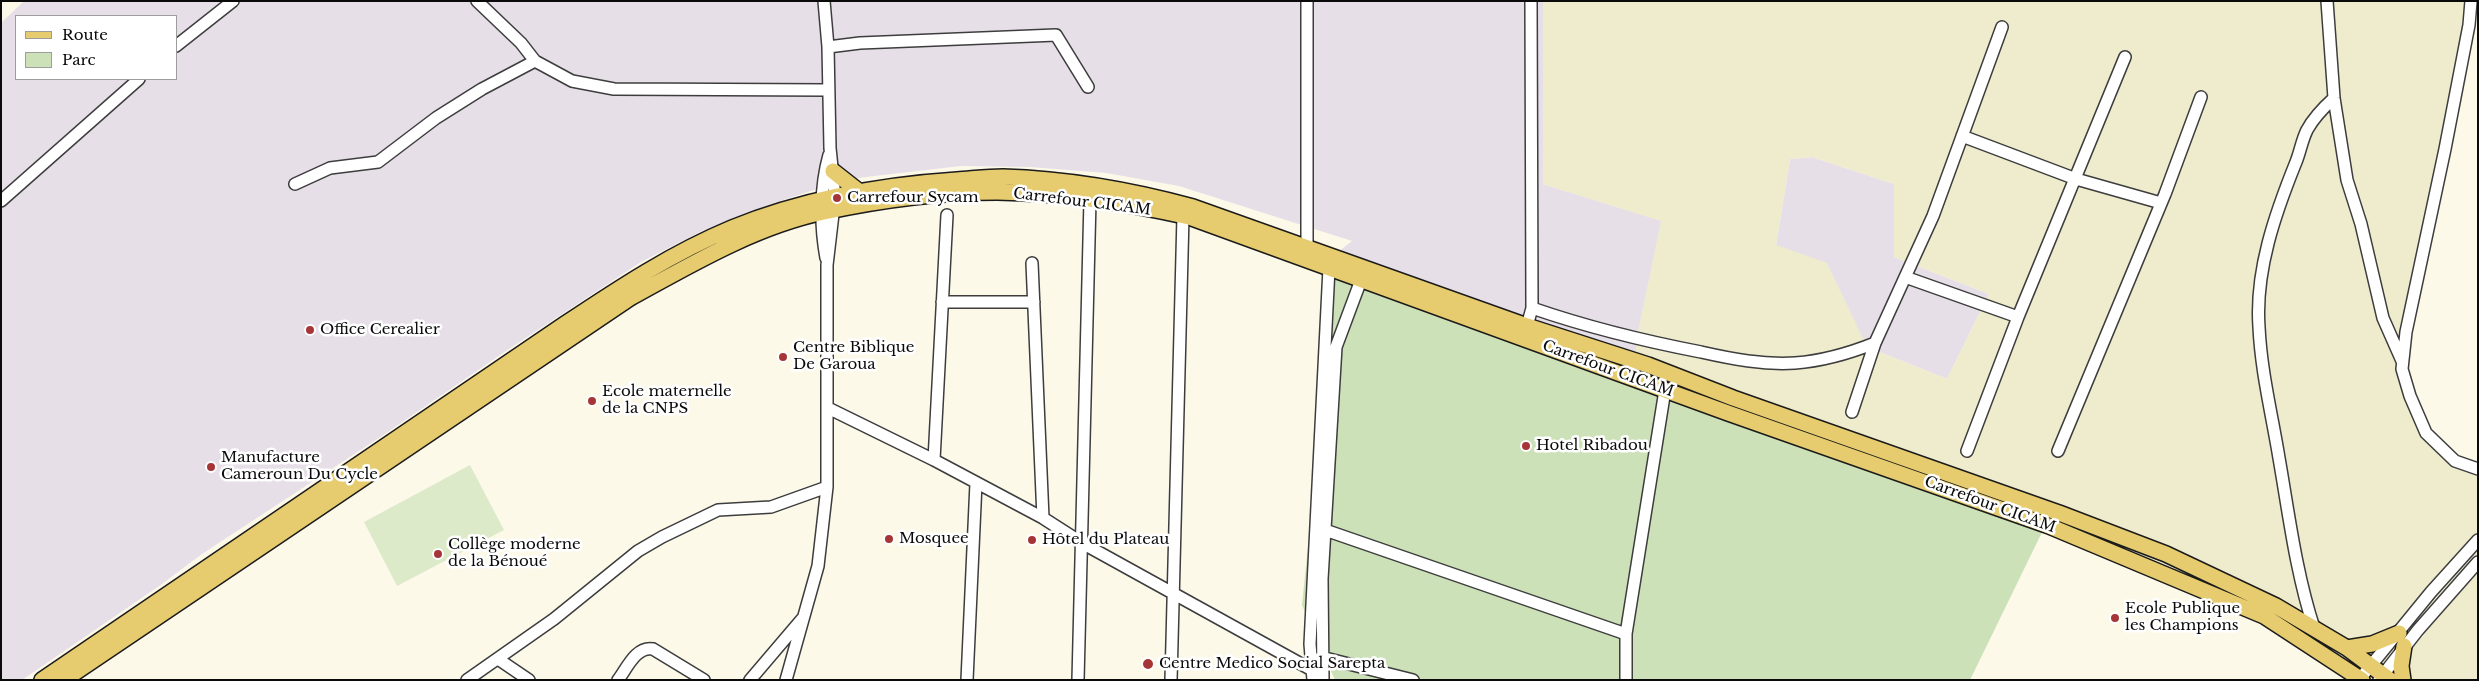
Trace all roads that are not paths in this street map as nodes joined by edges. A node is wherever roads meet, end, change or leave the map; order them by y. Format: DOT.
graph roads {
  1 [pos="233,1"];
  2 [pos="477,1"];
  3 [pos="824,1"];
  4 [pos="1306,1"];
  5 [pos="1531,1"];
  6 [pos="2327,1"];
  7 [pos="2471,1"];
  8 [pos="2002,27"];
  9 [pos="178,44"];
  10 [pos="828,47"];
  11 [pos="2124,57"];
  12 [pos="535,61"];
  13 [pos="138,80"];
  14 [pos="1088,86"];
  15 [pos="828,90"];
  16 [pos="2201,97"];
  17 [pos="2334,98"];
  18 [pos="1962,136"];
  19 [pos="830,148"];
  20 [pos="833,171"];
  21 [pos="2076,179"];
  22 [pos="295,184"];
  23 [pos="861,193"];
  24 [pos="1090,200"];
  25 [pos="1,201"];
  26 [pos="2161,203"];
  27 [pos="829,205"];
  28 [pos="947,215"];
  29 [pos="1183,216"];
  30 [pos="1307,248"];
  31 [pos="1032,263"];
  32 [pos="1329,268"];
  33 [pos="1905,277"];
  34 [pos="1361,280"];
  35 [pos="942,302"];
  36 [pos="1034,302"];
  37 [pos="1532,308"];
  38 [pos="2018,317"];
  39 [pos="1527,326"];
  40 [pos="1875,343"];
  41 [pos="2402,362"];
  42 [pos="1665,390"];
  43 [pos="828,408"];
  44 [pos="1852,412"];
  45 [pos="1967,451"];
  46 [pos="2058,451"];
  47 [pos="934,460"];
  48 [pos="2478,469"];
  49 [pos="976,483"];
  50 [pos="827,487"];
  51 [pos="311,506"];
  52 [pos="1043,518"];
  53 [pos="1325,530"];
  54 [pos="2478,540"];
  55 [pos="1082,543"];
  56 [pos="2478,562"];
  57 [pos="1172,592"];
  58 [pos="805,616"];
  59 [pos="2314,628"];
  60 [pos="1626,634"];
  61 [pos="2402,640"];
  62 [pos="2347,648"];
  63 [pos="1321,657"];
  64 [pos="498,659"];
  65 [pos="2333,660"];
  66 [pos="2371,665"];
  67 [pos="1312,675"];
  68 [pos="2384,678"];
  69 [pos="46,679"];
  70 [pos="2360,679"];
  71 [pos="64,680"];
  72 [pos="467,680"];
  73 [pos="529,680"];
  74 [pos="618,680"];
  75 [pos="704,680"];
  76 [pos="750,680"];
  77 [pos="786,680"];
  78 [pos="967,680"];
  79 [pos="1078,680"];
  80 [pos="1171,680"];
  81 [pos="1323,680"];
  82 [pos="1413,680"];
  83 [pos="1626,680"];
  84 [pos="2341,680"];
  85 [pos="2404,680"];
  1 -- 9 [label="street"];
  2 -- 12 [label="street"];
  3 -- 10 [label="street"];
  4 -- 30 [label="street"];
  5 -- 37 [label="street"];
  6 -- 17 [label="street"];
  7 -- 41 [label="street"];
  8 -- 18 [label="street"];
  10 -- 14 [label="street"];
  10 -- 15 [label="street"];
  11 -- 21 [label="street"];
  12 -- 15 [label="street"];
  12 -- 22 [label="street"];
  13 -- 25 [label="street"];
  15 -- 19 [label="street"];
  16 -- 26 [label="street"];
  17 -- 41 [label="street"];
  17 -- 59 [label="street"];
  18 -- 21 [label="street"];
  18 -- 33 [label="street"];
  19 -- 20 [label="street"];
  19 -- 27 [label="street"];
  20 -- 23 [label="main road"];
  20 -- 27 [label="street"];
  21 -- 26 [label="street"];
  21 -- 38 [label="street"];
  23 -- 27 [label="main road"];
  23 -- 30 [label="main road"];
  24 -- 27 [label="main road, Carrefour CICAM"];
  24 -- 29 [label="main road, Carrefour CICAM"];
  24 -- 55 [label="street"];
  26 -- 46 [label="street"];
  27 -- 43 [label="street"];
  27 -- 51 [label="main road"];
  28 -- 35 [label="street"];
  29 -- 32 [label="main road, Carrefour CICAM"];
  29 -- 57 [label="street"];
  30 -- 39 [label="main road"];
  31 -- 36 [label="street"];
  32 -- 34 [label="main road, Carrefour CICAM"];
  32 -- 67 [label="street"];
  33 -- 38 [label="street"];
  33 -- 40 [label="street"];
  34 -- 42 [label="main road, Carrefour CICAM"];
  34 -- 53 [label="street"];
  35 -- 36 [label="street"];
  35 -- 47 [label="street"];
  36 -- 52 [label="street"];
  37 -- 39 [label="street"];
  37 -- 40 [label="street"];
  38 -- 45 [label="street"];
  39 -- 59 [label="main road"];
  40 -- 44 [label="street"];
  41 -- 48 [label="street"];
  42 -- 60 [label="street"];
  42 -- 65 [label="main road, Carrefour CICAM"];
  43 -- 47 [label="street"];
  43 -- 50 [label="street"];
  47 -- 49 [label="street"];
  49 -- 52 [label="street"];
  49 -- 78 [label="street"];
  50 -- 58 [label="street"];
  50 -- 64 [label="street"];
  51 -- 69 [label="main road"];
  51 -- 71 [label="main road"];
  52 -- 55 [label="street"];
  53 -- 60 [label="street"];
  53 -- 63 [label="street"];
  54 -- 61 [label="street"];
  55 -- 57 [label="street"];
  55 -- 79 [label="street"];
  56 -- 61 [label="street"];
  57 -- 67 [label="street"];
  57 -- 80 [label="street"];
  58 -- 76 [label="street"];
  58 -- 77 [label="street"];
  59 -- 62 [label="main road"];
  60 -- 83 [label="street"];
  61 -- 62 [label="main road"];
  61 -- 66 [label="street"];
  61 -- 68 [label="street"];
  61 -- 85 [label="main road"];
  62 -- 66 [label="main road"];
  63 -- 81 [label="street"];
  63 -- 82 [label="street"];
  64 -- 72 [label="street"];
  64 -- 73 [label="street"];
  65 -- 70 [label="main road, Carrefour CICAM"];
  65 -- 84 [label="main road"];
  66 -- 68 [label="main road"];
  66 -- 70 [label="street"];
  74 -- 75 [label="street"];
}
